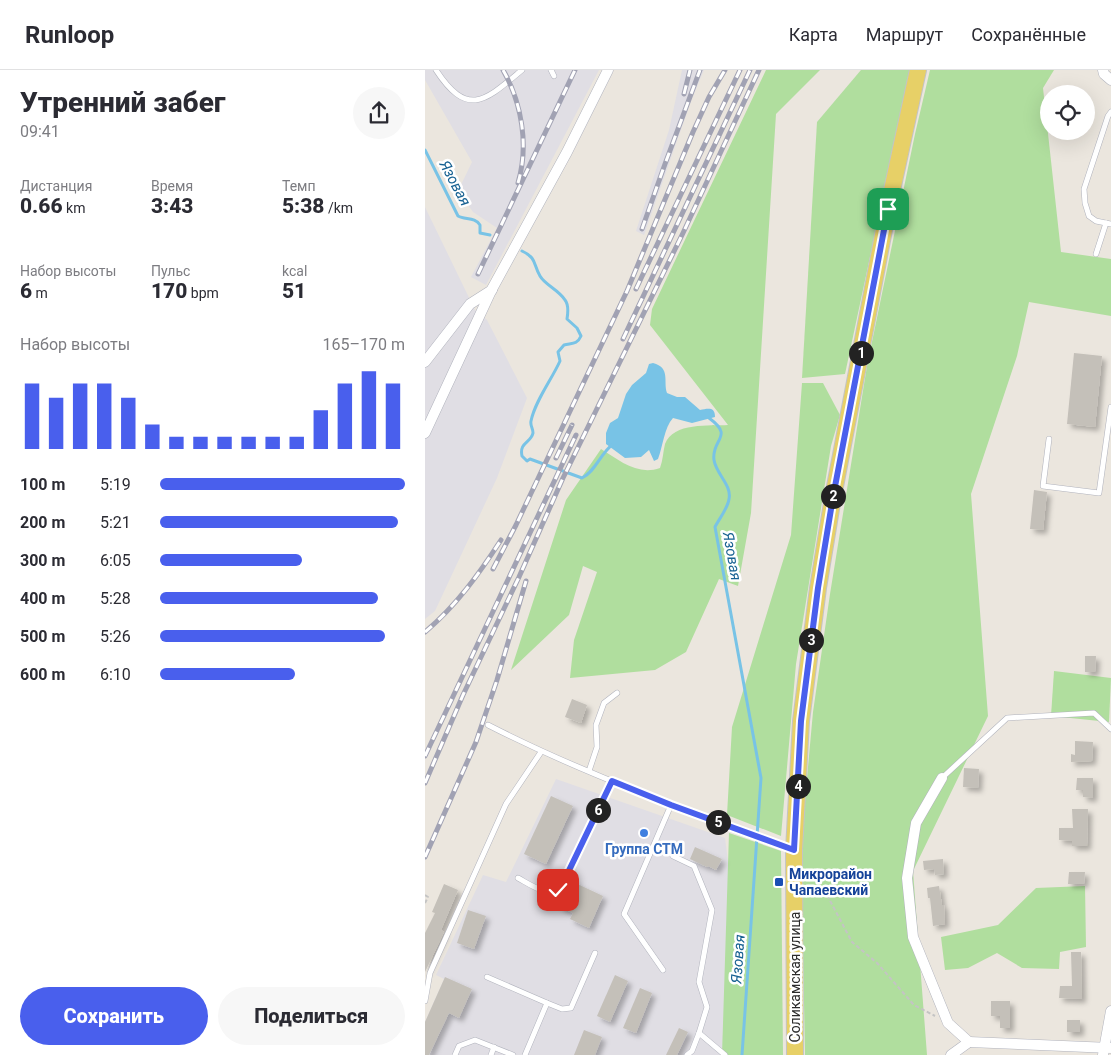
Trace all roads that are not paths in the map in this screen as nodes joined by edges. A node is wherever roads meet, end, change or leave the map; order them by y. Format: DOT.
graph roads {
  1 [pos="436,70"];
  2 [pos="523,70"];
  3 [pos="609,70"];
  4 [pos="918,70"];
  5 [pos="1103,70"];
  6 [pos="1111,80"];
  7 [pos="1111,112"];
  8 [pos="1109,224"];
  9 [pos="1096,254"];
  10 [pos="493,289"];
  11 [pos="425,362"];
  12 [pos="1111,406"];
  13 [pos="425,433"];
  14 [pos="1049,439"];
  15 [pos="617,693"];
  16 [pos="488,725"];
  17 [pos="1111,729"];
  18 [pos="541,752"];
  19 [pos="589,771"];
  20 [pos="942,778"];
  21 [pos="612,781"];
  22 [pos="671,805"];
  23 [pos="794,850"];
  24 [pos="673,856"];
  25 [pos="518,878"];
  26 [pos="595,953"];
  27 [pos="663,970"];
  28 [pos="487,977"];
  29 [pos="425,1001"];
  30 [pos="547,1003"];
  31 [pos="1111,1011"];
  32 [pos="699,1033"];
  33 [pos="969,1042"];
  34 [pos="494,1047"];
  35 [pos="1106,1050"];
  36 [pos="455,1055"];
  37 [pos="491,1055"];
  38 [pos="513,1055"];
  39 [pos="525,1055"];
  40 [pos="687,1055"];
  41 [pos="725,1055"];
  42 [pos="795,1055"];
  43 [pos="951,1055"];
  1 -- 2 [label="lane"];
  3 -- 10 [label="street"];
  4 -- 23 [label="main road, Соликамская улица"];
  5 -- 6 [label="street"];
  7 -- 8 [label="lane"];
  8 -- 9 [label="lane"];
  10 -- 11 [label="street"];
  10 -- 13 [label="street"];
  12 -- 14 [label="lane"];
  15 -- 19 [label="lane"];
  16 -- 18 [label="lane"];
  17 -- 20 [label="lane"];
  18 -- 19 [label="lane"];
  18 -- 29 [label="lane"];
  19 -- 21 [label="lane"];
  20 -- 33 [label="street"];
  21 -- 22 [label="lane"];
  21 -- 25 [label="lane"];
  22 -- 23 [label="lane"];
  22 -- 27 [label="lane"];
  23 -- 42 [label="main road, Соликамская улица"];
  24 -- 32 [label="lane"];
  26 -- 30 [label="lane"];
  28 -- 30 [label="lane"];
  30 -- 39 [label="lane"];
  31 -- 35 [label="street"];
  32 -- 40 [label="lane"];
  32 -- 41 [label="lane"];
  33 -- 35 [label="street"];
  33 -- 43 [label="street"];
  34 -- 36 [label="lane"];
  34 -- 37 [label="lane"];
  34 -- 38 [label="lane"];
}
